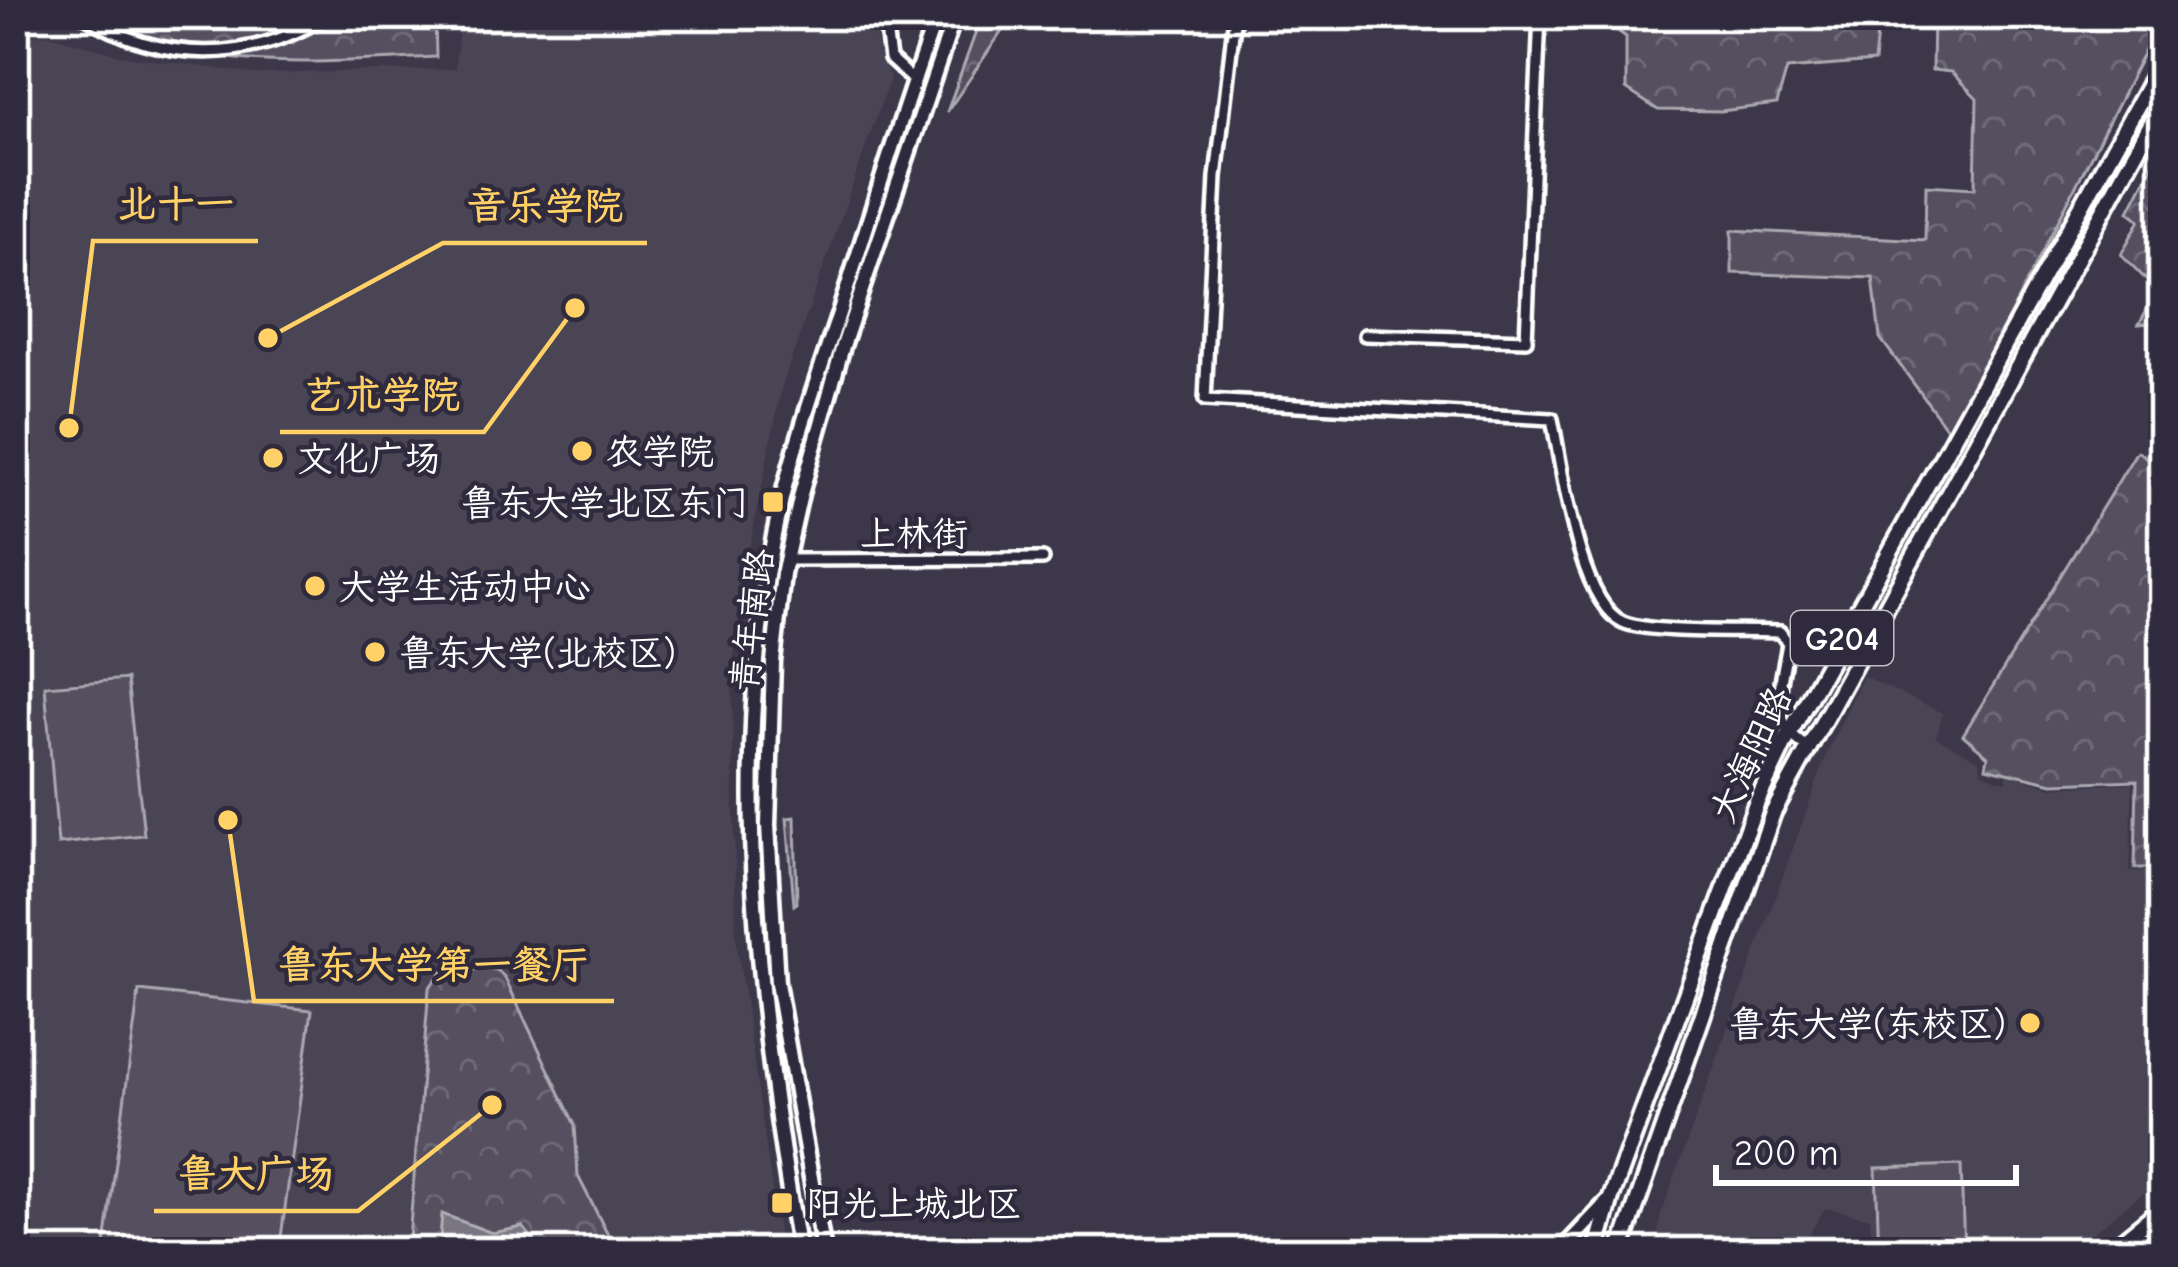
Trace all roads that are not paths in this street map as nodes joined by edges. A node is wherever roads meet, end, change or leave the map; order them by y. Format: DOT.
graph roads {
  1 [pos="83,15"];
  2 [pos="328,15"];
  3 [pos="884,15"];
  4 [pos="937,15"];
  5 [pos="955,15"];
  6 [pos="1234,15"];
  7 [pos="1540,15"];
  8 [pos="2163,59"];
  9 [pos="914,81"];
  10 [pos="2163,102"];
  11 [pos="1365,335"];
  12 [pos="1043,559"];
  13 [pos="786,560"];
  14 [pos="1788,736"];
  15 [pos="1805,746"];
  16 [pos="1610,1198"];
  17 [pos="2156,1214"];
  18 [pos="2163,1246"];
  19 [pos="800,1252"];
  20 [pos="824,1252"];
  21 [pos="1560,1252"];
  22 [pos="1596,1252"];
  23 [pos="1620,1252"];
  24 [pos="2108,1252"];
  25 [pos="2155,1252"];
  1 -- 2 [label="street"];
  3 -- 9 [label="street"];
  4 -- 9 [label="main road, 青年南路"];
  5 -- 13 [label="main road, 青年南路"];
  6 -- 14 [label="street"];
  7 -- 11 [label="street"];
  8 -- 14 [label="main road, 大海阳路 / G204"];
  9 -- 19 [label="main road, 青年南路"];
  10 -- 15 [label="main road, 大海阳路 / G204"];
  12 -- 13 [label="street, 上林街"];
  13 -- 20 [label="main road, 青年南路"];
  14 -- 15 [label="street"];
  14 -- 16 [label="main road, 大海阳路 / G204"];
  15 -- 23 [label="main road, 大海阳路 / G204"];
  16 -- 21 [label="main road"];
  16 -- 22 [label="main road, 大海阳路 / G204"];
  17 -- 24 [label="main road"];
  18 -- 25 [label="main road"];
}
